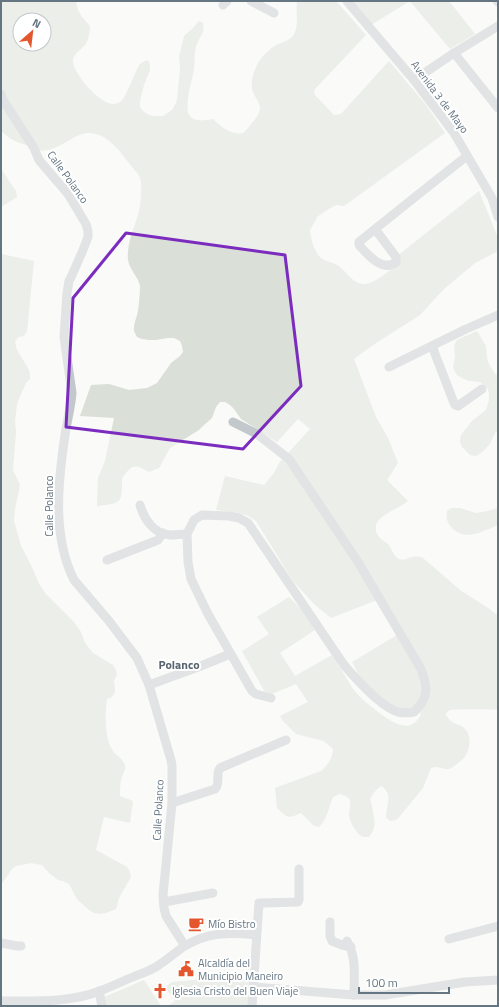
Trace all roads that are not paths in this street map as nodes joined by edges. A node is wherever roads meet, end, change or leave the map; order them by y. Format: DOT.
graph roads {
  1 [pos="251,1"];
  2 [pos="347,1"];
  3 [pos="274,13"];
  4 [pos="498,26"];
  5 [pos="454,53"];
  6 [pos="414,80"];
  7 [pos="1,94"];
  8 [pos="498,108"];
  9 [pos="467,156"];
  10 [pos="498,217"];
  11 [pos="375,229"];
  12 [pos="498,315"];
  13 [pos="432,346"];
  14 [pos="389,367"];
  15 [pos="482,389"];
  16 [pos="233,422"];
  17 [pos="140,505"];
  18 [pos="163,533"];
  19 [pos="187,534"];
  20 [pos="107,560"];
  21 [pos="230,654"];
  22 [pos="149,685"];
  23 [pos="271,698"];
  24 [pos="286,740"];
  25 [pos="172,803"];
  26 [pos="299,869"];
  27 [pos="213,893"];
  28 [pos="164,902"];
  29 [pos="330,922"];
  30 [pos="498,926"];
  31 [pos="256,935"];
  32 [pos="449,939"];
  33 [pos="1,943"];
  34 [pos="21,946"];
  35 [pos="185,946"];
  36 [pos="498,980"];
  37 [pos="253,987"];
  38 [pos="99,991"];
  39 [pos="354,995"];
  40 [pos="1,1001"];
  41 [pos="102,1006"];
  42 [pos="252,1006"];
  1 -- 3 [label="street"];
  2 -- 6 [label="street, Avenida 3 de Mayo"];
  4 -- 5 [label="street"];
  5 -- 6 [label="street"];
  5 -- 8 [label="street"];
  6 -- 9 [label="street, Avenida 3 de Mayo"];
  7 -- 22 [label="street, Calle Polanco"];
  9 -- 10 [label="street, Avenida 3 de Mayo"];
  9 -- 11 [label="street"];
  12 -- 13 [label="street"];
  13 -- 14 [label="street"];
  13 -- 15 [label="street"];
  16 -- 19 [label="street"];
  17 -- 18 [label="street"];
  18 -- 19 [label="street"];
  18 -- 20 [label="street"];
  19 -- 21 [label="street"];
  21 -- 22 [label="street"];
  21 -- 23 [label="street"];
  22 -- 25 [label="street, Calle Polanco"];
  24 -- 25 [label="street"];
  25 -- 28 [label="street, Calle Polanco"];
  26 -- 31 [label="street"];
  27 -- 28 [label="street"];
  28 -- 35 [label="street, Calle Polanco"];
  29 -- 39 [label="street"];
  30 -- 32 [label="street"];
  31 -- 35 [label="street"];
  31 -- 37 [label="street"];
  33 -- 34 [label="street"];
  35 -- 38 [label="street"];
  36 -- 39 [label="street"];
  37 -- 39 [label="street"];
  37 -- 42 [label="street"];
  38 -- 40 [label="street"];
  38 -- 41 [label="street"];
}
